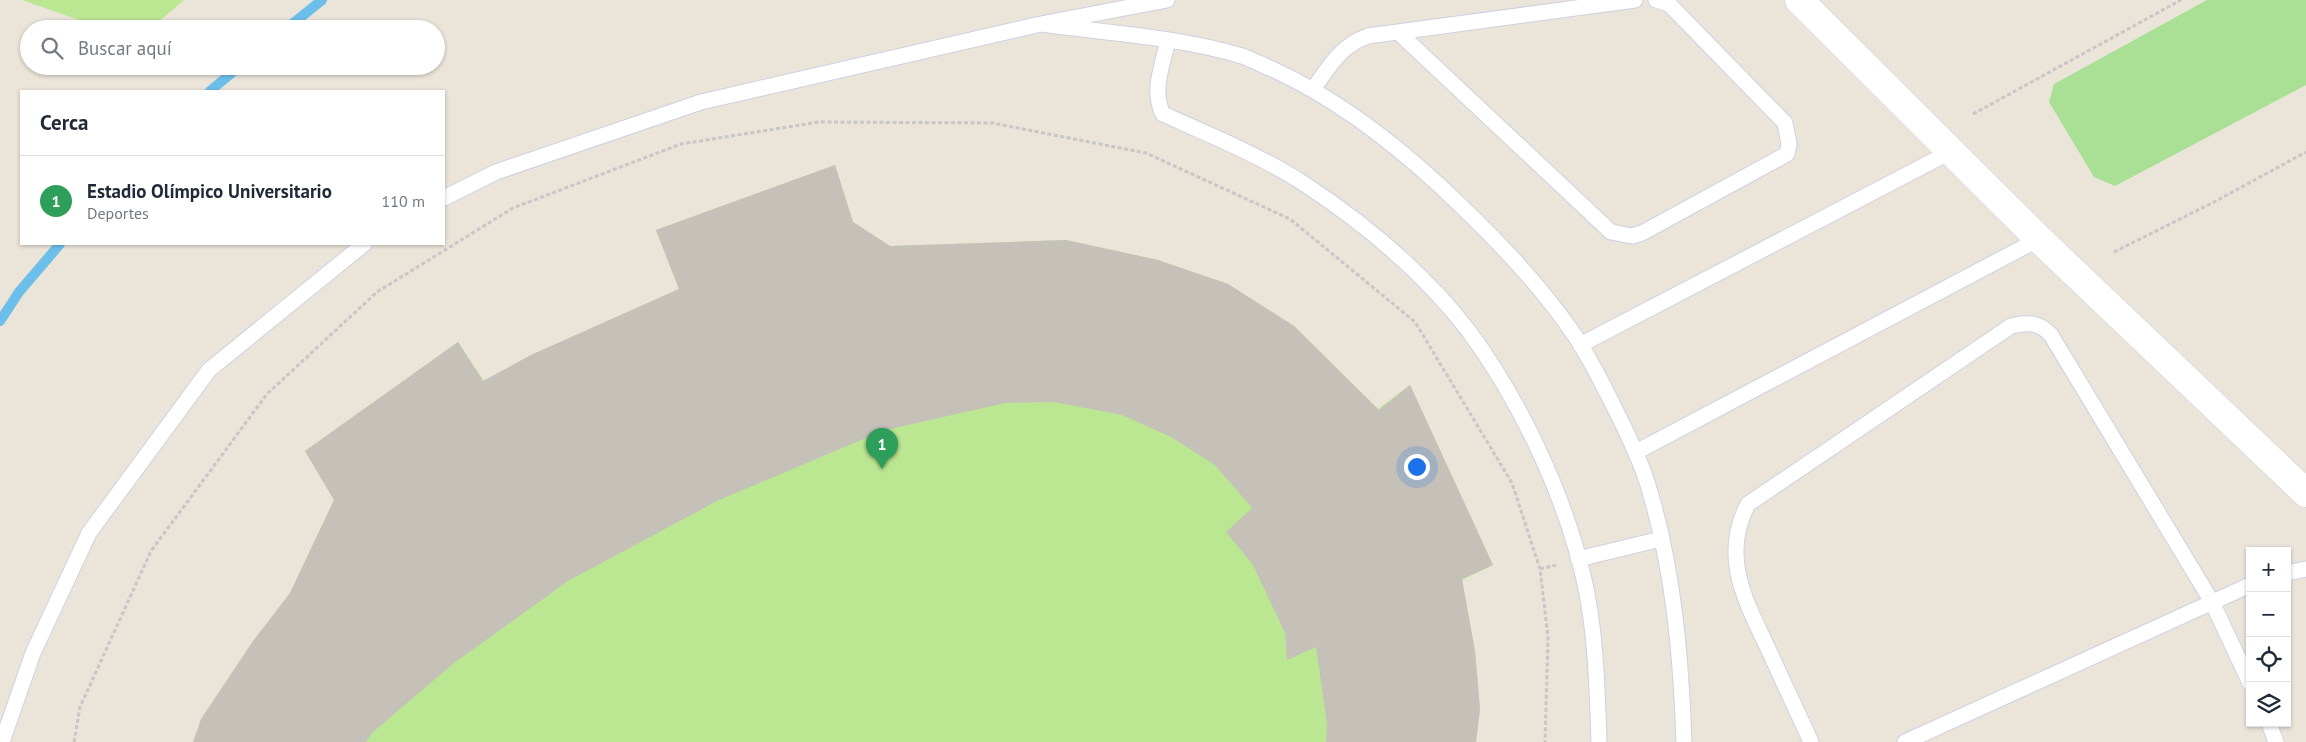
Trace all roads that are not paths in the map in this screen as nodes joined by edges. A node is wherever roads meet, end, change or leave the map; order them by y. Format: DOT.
graph roads {
  1 [pos="1167,0"];
  2 [pos="1635,0"];
  3 [pos="1656,0"];
  4 [pos="1799,0"];
  5 [pos="1041,24"];
  6 [pos="1398,32"];
  7 [pos="1168,40"];
  8 [pos="1312,89"];
  9 [pos="1952,151"];
  10 [pos="445,198"];
  11 [pos="2039,239"];
  12 [pos="363,245"];
  13 [pos="1580,344"];
  14 [pos="1636,452"];
  15 [pos="2306,493"];
  16 [pos="1661,539"];
  17 [pos="1578,560"];
  18 [pos="2306,569"];
  19 [pos="2291,572"];
  20 [pos="2246,587"];
  21 [pos="2212,602"];
  22 [pos="2250,682"];
  23 [pos="2270,727"];
  24 [pos="2,742"];
  25 [pos="1599,742"];
  26 [pos="1684,742"];
  27 [pos="1811,742"];
  28 [pos="1905,742"];
  29 [pos="2276,742"];
  1 -- 5 [label="lane"];
  2 -- 6 [label="lane"];
  3 -- 6 [label="lane"];
  4 -- 9 [label="street"];
  5 -- 7 [label="lane"];
  5 -- 10 [label="lane"];
  6 -- 8 [label="lane"];
  7 -- 8 [label="lane"];
  7 -- 17 [label="lane"];
  8 -- 13 [label="lane"];
  9 -- 11 [label="street"];
  9 -- 13 [label="lane"];
  11 -- 14 [label="lane"];
  11 -- 15 [label="street"];
  12 -- 24 [label="lane"];
  13 -- 14 [label="lane"];
  14 -- 16 [label="lane"];
  16 -- 17 [label="lane"];
  16 -- 26 [label="lane"];
  17 -- 25 [label="lane"];
  18 -- 19 [label="lane"];
  20 -- 21 [label="lane"];
  21 -- 22 [label="lane"];
  21 -- 27 [label="lane"];
  21 -- 28 [label="lane"];
  23 -- 29 [label="lane"];
}
